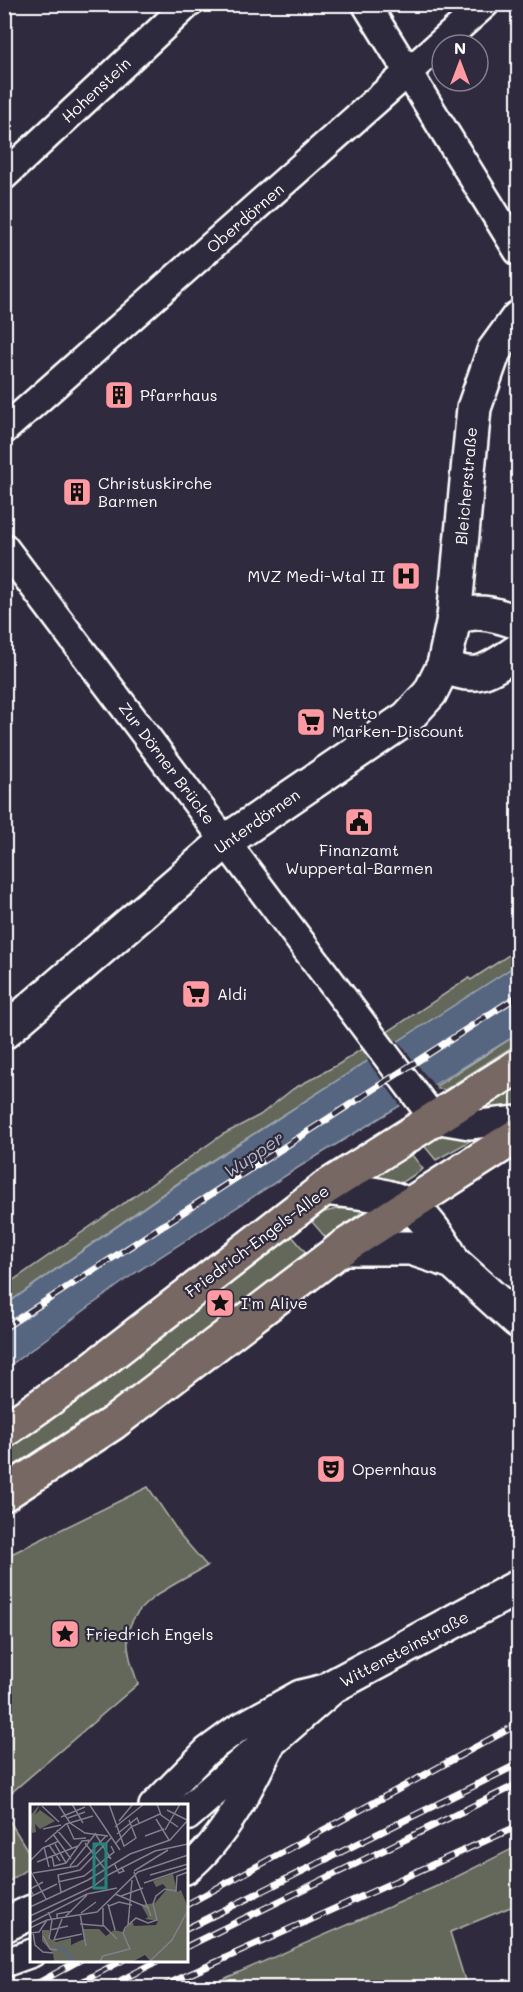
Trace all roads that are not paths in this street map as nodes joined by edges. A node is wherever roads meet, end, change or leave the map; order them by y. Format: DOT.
graph roads {
  1 [pos="188,4"];
  2 [pos="366,4"];
  3 [pos="486,4"];
  4 [pos="408,74"];
  5 [pos="4,176"];
  6 [pos="519,251"];
  7 [pos="519,318"];
  8 [pos="4,430"];
  9 [pos="4,547"];
  10 [pos="454,618"];
  11 [pos="519,622"];
  12 [pos="519,651"];
  13 [pos="444,665"];
  14 [pos="226,841"];
  15 [pos="4,1032"];
  16 [pos="519,1066"];
  17 [pos="428,1112"];
  18 [pos="519,1120"];
  19 [pos="519,1135"];
  20 [pos="325,1188"];
  21 [pos="408,1205"];
  22 [pos="342,1248"];
  23 [pos="453,1262"];
  24 [pos="519,1321"];
  25 [pos="4,1431"];
  26 [pos="4,1494"];
  27 [pos="519,1587"];
  28 [pos="333,1686"];
  29 [pos="274,1738"];
  30 [pos="161,1796"];
  31 [pos="188,1812"];
  32 [pos="188,1868"];
  33 [pos="30,1913"];
  34 [pos="4,1925"];
  35 [pos="30,1946"];
  36 [pos="15,1959"];
  1 -- 5 [label="street, Hohenstein"];
  2 -- 4 [label="street"];
  3 -- 4 [label="street, Oberdörnen"];
  4 -- 6 [label="street"];
  4 -- 8 [label="street, Oberdörnen"];
  7 -- 10 [label="street, Bleicherstraße"];
  9 -- 14 [label="street, Zur Dörner Brücke"];
  10 -- 11 [label="street"];
  10 -- 13 [label="street, Bleicherstraße"];
  12 -- 13 [label="street"];
  13 -- 14 [label="street, Unterdörnen"];
  14 -- 15 [label="street, Unterdörnen"];
  14 -- 17 [label="street, Zur Dörner Brücke"];
  16 -- 17 [label="main road, Friedrich-Engels-Allee"];
  17 -- 18 [label="street"];
  17 -- 20 [label="main road, Friedrich-Engels-Allee"];
  19 -- 21 [label="main road"];
  20 -- 21 [label="street"];
  20 -- 25 [label="main road, Friedrich-Engels-Allee"];
  21 -- 22 [label="main road"];
  21 -- 23 [label="street"];
  22 -- 23 [label="street"];
  22 -- 26 [label="main road"];
  23 -- 24 [label="street"];
  27 -- 28 [label="street, Wittensteinstraße"];
  28 -- 29 [label="street, Wittensteinstraße"];
  28 -- 30 [label="street"];
  29 -- 31 [label="street, Wittensteinstraße"];
  29 -- 32 [label="street"];
  33 -- 34 [label="street"];
  35 -- 36 [label="street"];
}
